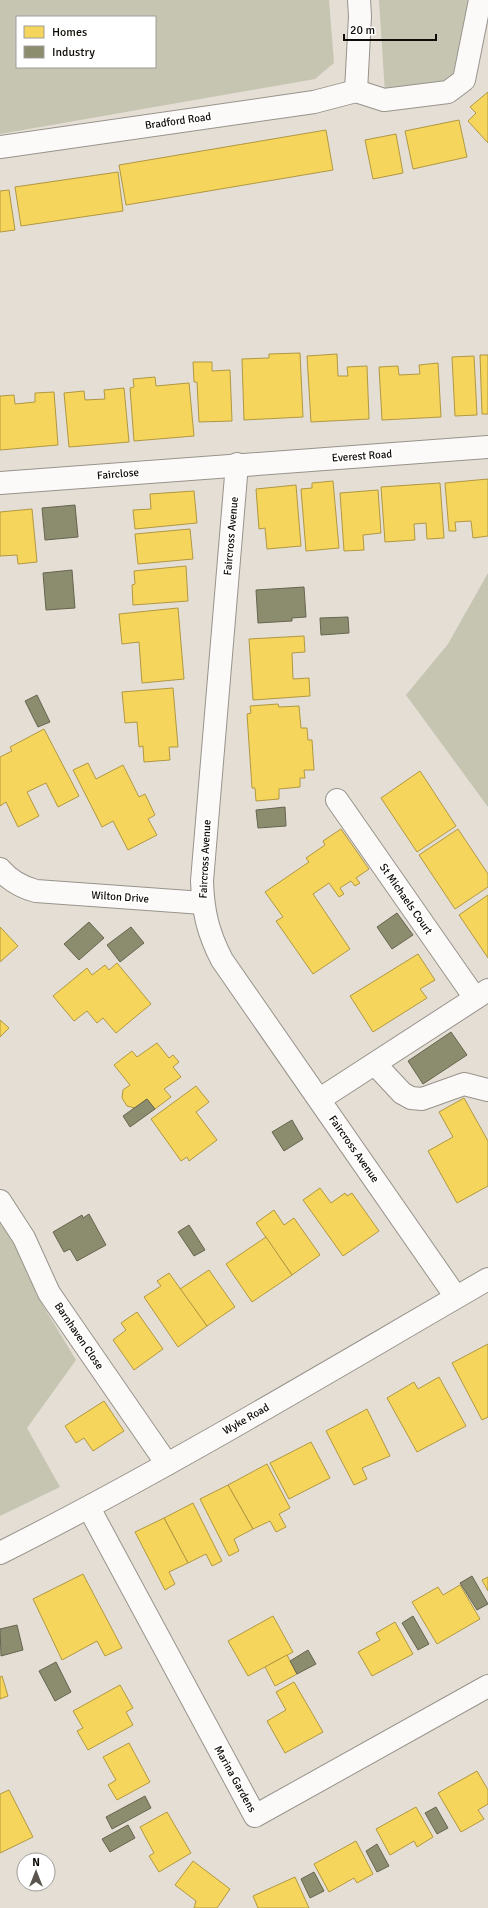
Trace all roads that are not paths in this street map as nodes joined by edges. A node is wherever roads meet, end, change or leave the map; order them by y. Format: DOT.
graph roads {
  1 [pos="359,0"];
  2 [pos="480,0"];
  3 [pos="356,91"];
  4 [pos="0,147"];
  5 [pos="488,447"];
  6 [pos="237,464"];
  7 [pos="0,483"];
  8 [pos="337,800"];
  9 [pos="0,869"];
  10 [pos="203,903"];
  11 [pos="482,994"];
  12 [pos="375,1064"];
  13 [pos="488,1090"];
  14 [pos="320,1099"];
  15 [pos="0,1201"];
  16 [pos="488,1279"];
  17 [pos="456,1297"];
  18 [pos="167,1464"];
  19 [pos="89,1508"];
  20 [pos="0,1553"];
  21 [pos="488,1686"];
  1 -- 3 [label="street"];
  2 -- 3 [label="street"];
  3 -- 4 [label="street, Bradford Road"];
  5 -- 6 [label="street, Everest Road"];
  6 -- 7 [label="street, Fairclose"];
  6 -- 10 [label="street, Faircross Avenue"];
  8 -- 11 [label="street, St Michaels Court"];
  9 -- 10 [label="street, Wilton Drive"];
  10 -- 14 [label="street, Faircross Avenue"];
  11 -- 12 [label="street, St Michaels Court"];
  12 -- 13 [label="street"];
  12 -- 14 [label="street, St Michaels Court"];
  14 -- 17 [label="street, Faircross Avenue"];
  15 -- 18 [label="street, Barnhaven Close"];
  16 -- 17 [label="street, Wyke Road"];
  17 -- 18 [label="street, Wyke Road"];
  18 -- 19 [label="street, Wyke Road"];
  19 -- 20 [label="street, Wyke Road"];
  19 -- 21 [label="street, Marina Gardens"];
}
